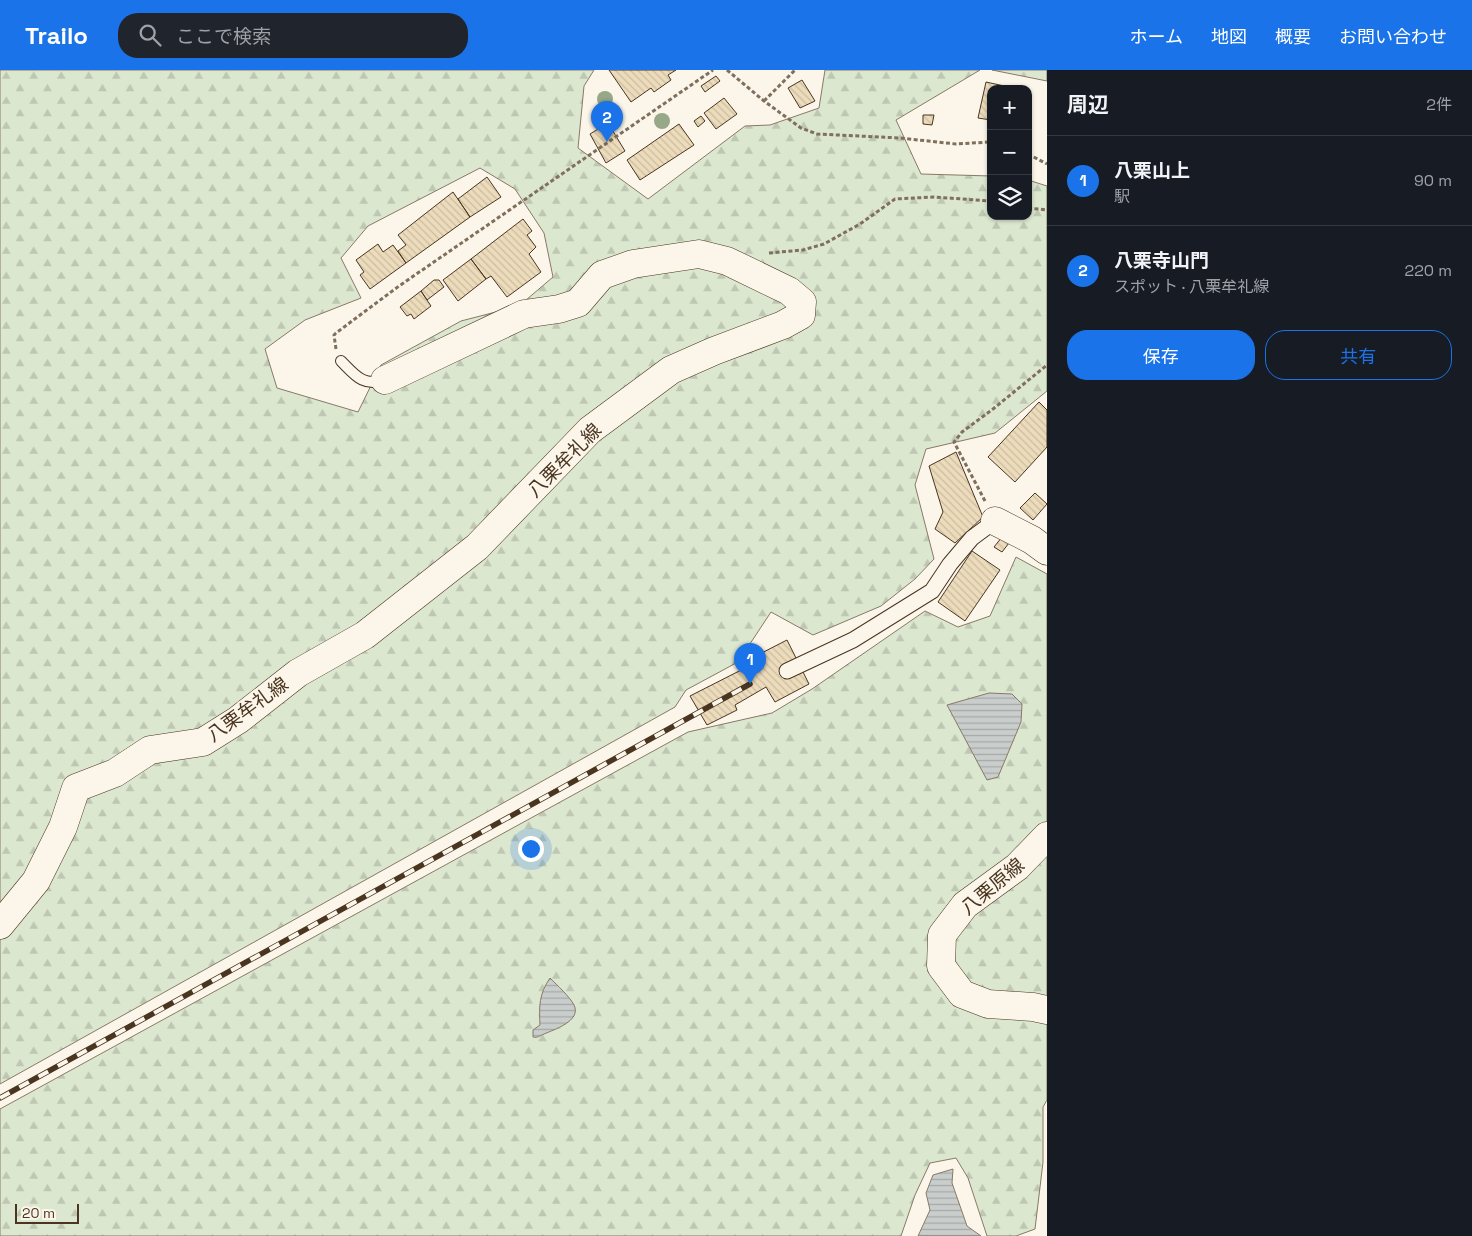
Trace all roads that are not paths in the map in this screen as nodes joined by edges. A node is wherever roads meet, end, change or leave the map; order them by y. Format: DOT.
graph roads {
  1 [pos="341,361"];
  2 [pos="385,380"];
  3 [pos="995,521"];
  4 [pos="1047,551"];
  5 [pos="787,671"];
  6 [pos="1047,836"];
  7 [pos="0,925"];
  8 [pos="1047,1010"];
  1 -- 2 [label="lane"];
  2 -- 7 [label="main road, 八栗牟礼線"];
  3 -- 4 [label="main road"];
  3 -- 5 [label="street"];
  6 -- 8 [label="main road, 八栗原線"];
}
